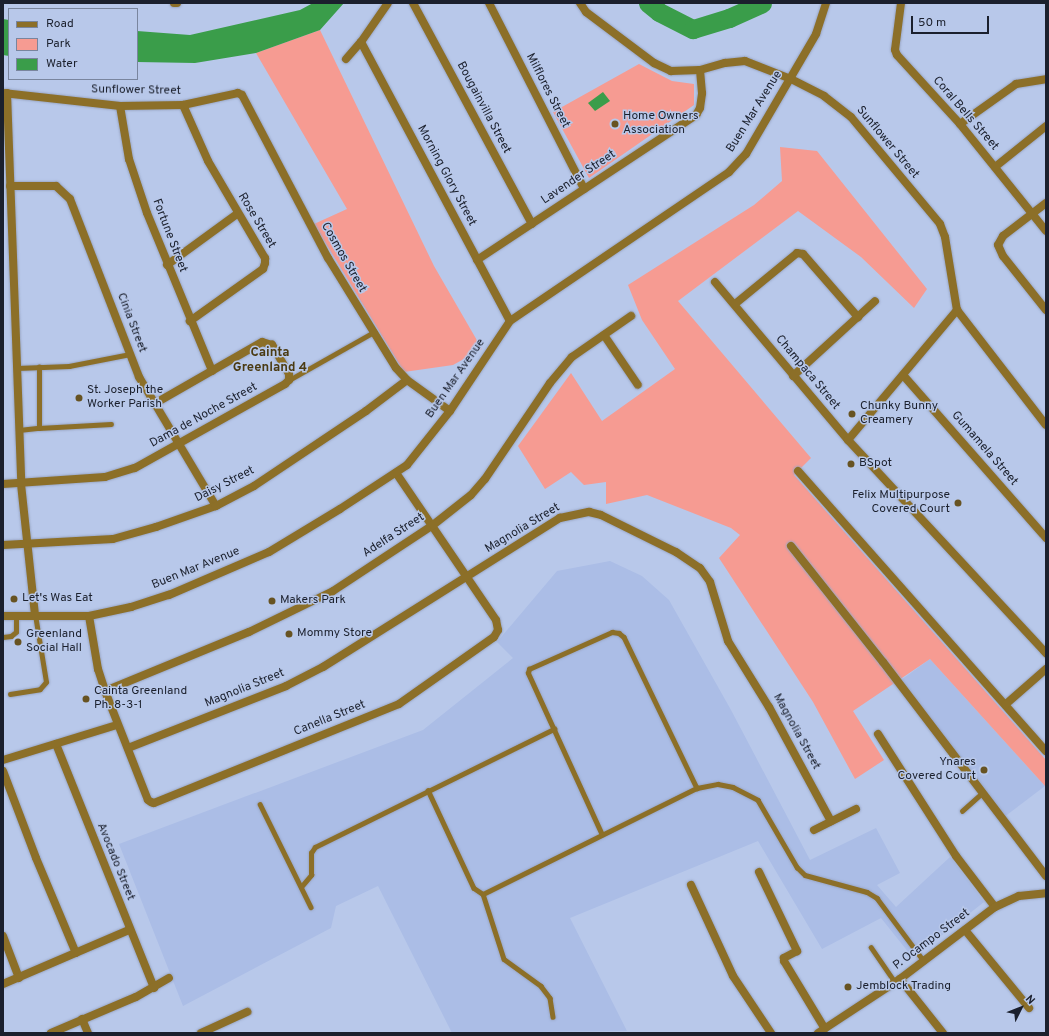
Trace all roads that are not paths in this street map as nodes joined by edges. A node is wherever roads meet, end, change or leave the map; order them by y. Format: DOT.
graph roads {
  1 [pos="174,3"];
  2 [pos="177,3"];
  3 [pos="388,3"];
  4 [pos="413,3"];
  5 [pos="489,3"];
  6 [pos="580,3"];
  7 [pos="826,3"];
  8 [pos="901,3"];
  9 [pos="361,42"];
  10 [pos="346,59"];
  11 [pos="700,70"];
  12 [pos="791,79"];
  13 [pos="1046,79"];
  14 [pos="5,93"];
  15 [pos="242,95"];
  16 [pos="183,105"];
  17 [pos="120,106"];
  18 [pos="960,124"];
  19 [pos="1046,126"];
  20 [pos="995,167"];
  21 [pos="10,186"];
  22 [pos="584,190"];
  23 [pos="1046,203"];
  24 [pos="236,214"];
  25 [pos="1032,214"];
  26 [pos="532,224"];
  27 [pos="1046,231"];
  28 [pos="477,260"];
  29 [pos="167,265"];
  30 [pos="715,282"];
  31 [pos="875,301"];
  32 [pos="735,304"];
  33 [pos="957,310"];
  34 [pos="1046,310"];
  35 [pos="631,316"];
  36 [pos="858,317"];
  37 [pos="190,321"];
  38 [pos="510,321"];
  39 [pos="374,332"];
  40 [pos="604,335"];
  41 [pos="130,354"];
  42 [pos="39,367"];
  43 [pos="17,368"];
  44 [pos="212,371"];
  45 [pos="903,375"];
  46 [pos="793,376"];
  47 [pos="289,380"];
  48 [pos="407,380"];
  49 [pos="638,385"];
  50 [pos="154,404"];
  51 [pos="450,411"];
  52 [pos="111,424"];
  53 [pos="1046,425"];
  54 [pos="39,428"];
  55 [pos="19,430"];
  56 [pos="848,440"];
  57 [pos="179,444"];
  58 [pos="798,471"];
  59 [pos="396,473"];
  60 [pos="3,484"];
  61 [pos="21,484"];
  62 [pos="216,506"];
  63 [pos="433,525"];
  64 [pos="1046,538"];
  65 [pos="28,543"];
  66 [pos="3,545"];
  67 [pos="791,546"];
  68 [pos="466,578"];
  69 [pos="35,615"];
  70 [pos="3,616"];
  71 [pos="16,616"];
  72 [pos="89,616"];
  73 [pos="3,637"];
  74 [pos="1046,653"];
  75 [pos="1046,669"];
  76 [pos="105,691"];
  77 [pos="10,694"];
  78 [pos="1006,704"];
  79 [pos="117,725"];
  80 [pos="554,729"];
  81 [pos="878,734"];
  82 [pos="56,744"];
  83 [pos="128,748"];
  84 [pos="1046,751"];
  85 [pos="3,760"];
  86 [pos="3,771"];
  87 [pos="697,788"];
  88 [pos="428,790"];
  89 [pos="982,793"];
  90 [pos="260,804"];
  91 [pos="856,809"];
  92 [pos="962,810"];
  93 [pos="831,821"];
  94 [pos="814,830"];
  95 [pos="602,835"];
  96 [pos="759,872"];
  97 [pos="1046,876"];
  98 [pos="691,885"];
  99 [pos="301,887"];
  100 [pos="1046,893"];
  101 [pos="483,894"];
  102 [pos="311,907"];
  103 [pos="995,907"];
  104 [pos="129,930"];
  105 [pos="965,930"];
  106 [pos="3,936"];
  107 [pos="871,947"];
  108 [pos="76,952"];
  109 [pos="924,961"];
  110 [pos="19,978"];
  111 [pos="169,978"];
  112 [pos="898,981"];
  113 [pos="3,984"];
  114 [pos="154,988"];
  115 [pos="1029,1008"];
  116 [pos="247,1012"];
  117 [pos="553,1017"];
  118 [pos="82,1020"];
  119 [pos="821,1031"];
  120 [pos="51,1033"];
  121 [pos="88,1033"];
  122 [pos="201,1033"];
  123 [pos="771,1033"];
  124 [pos="943,1033"];
  1 -- 2 [label="street"];
  3 -- 9 [label="street"];
  4 -- 26 [label="street, Bougainvilla Street"];
  5 -- 22 [label="street, Milflores Street"];
  6 -- 11 [label="street, Sunflower Street"];
  7 -- 12 [label="street, Buen Mar Avenue"];
  8 -- 18 [label="street, Coral Bells Street"];
  9 -- 10 [label="street"];
  9 -- 28 [label="street, Morning Glory Street"];
  11 -- 12 [label="street, Sunflower Street"];
  11 -- 22 [label="street, Lavender Street"];
  12 -- 33 [label="street, Sunflower Street"];
  12 -- 38 [label="street, Buen Mar Avenue"];
  13 -- 18 [label="street"];
  14 -- 17 [label="street, Sunflower Street"];
  14 -- 21 [label="street"];
  15 -- 16 [label="street, Sunflower Street"];
  15 -- 39 [label="street, Cosmos Street"];
  16 -- 17 [label="street, Sunflower Street"];
  16 -- 24 [label="street, Rose Street"];
  17 -- 29 [label="street, Fortune Street"];
  18 -- 20 [label="street, Coral Bells Street"];
  19 -- 20 [label="street"];
  20 -- 25 [label="street, Coral Bells Street"];
  21 -- 41 [label="street, Cinia Street"];
  21 -- 43 [label="street"];
  22 -- 26 [label="street, Lavender Street"];
  23 -- 25 [label="street"];
  24 -- 29 [label="street"];
  24 -- 37 [label="street, Rose Street"];
  25 -- 27 [label="street, Coral Bells Street"];
  25 -- 34 [label="street"];
  26 -- 28 [label="street, Lavender Street"];
  28 -- 38 [label="street, Morning Glory Street"];
  29 -- 37 [label="street, Fortune Street"];
  30 -- 32 [label="street, Champaca Street"];
  31 -- 36 [label="street"];
  32 -- 36 [label="street"];
  32 -- 46 [label="street, Champaca Street"];
  33 -- 45 [label="street"];
  33 -- 53 [label="street, Sunflower Street"];
  35 -- 40 [label="street, Adelfa Street"];
  36 -- 46 [label="street"];
  37 -- 44 [label="street, Fortune Street"];
  38 -- 51 [label="street, Buen Mar Avenue"];
  39 -- 47 [label="lane"];
  39 -- 48 [label="street, Cosmos Street"];
  40 -- 49 [label="street"];
  40 -- 63 [label="street, Adelfa Street"];
  41 -- 42 [label="lane"];
  41 -- 50 [label="street, Cinia Street"];
  42 -- 43 [label="lane"];
  42 -- 54 [label="lane"];
  43 -- 55 [label="street"];
  44 -- 47 [label="street"];
  44 -- 50 [label="street"];
  45 -- 56 [label="street"];
  45 -- 64 [label="street, Gumamela Street"];
  46 -- 56 [label="street, Champaca Street"];
  47 -- 57 [label="street, Dama de Noche Street"];
  48 -- 51 [label="street, Cosmos Street"];
  48 -- 62 [label="street, Daisy Street"];
  50 -- 57 [label="street, Cinia Street"];
  51 -- 59 [label="street, Buen Mar Avenue"];
  52 -- 54 [label="lane"];
  54 -- 55 [label="lane"];
  55 -- 61 [label="street"];
  56 -- 74 [label="street, Champaca Street"];
  57 -- 61 [label="street, Dama de Noche Street"];
  57 -- 62 [label="street, Cinia Street"];
  58 -- 78 [label="street"];
  59 -- 63 [label="street"];
  59 -- 72 [label="street, Buen Mar Avenue"];
  60 -- 61 [label="street, Dama de Noche Street"];
  61 -- 65 [label="street"];
  62 -- 65 [label="street, Daisy Street"];
  63 -- 68 [label="street"];
  63 -- 76 [label="street, Adelfa Street"];
  65 -- 66 [label="street, Daisy Street"];
  65 -- 69 [label="street"];
  67 -- 89 [label="street"];
  68 -- 83 [label="street, Magnolia Street"];
  68 -- 83 [label="street, Canella Street"];
  68 -- 93 [label="street, Magnolia Street"];
  69 -- 71 [label="street, Buen Mar Avenue"];
  69 -- 72 [label="street, Buen Mar Avenue"];
  69 -- 77 [label="lane"];
  70 -- 71 [label="street, Buen Mar Avenue"];
  71 -- 73 [label="lane"];
  72 -- 76 [label="street"];
  75 -- 78 [label="street"];
  76 -- 79 [label="street"];
  78 -- 84 [label="street"];
  79 -- 82 [label="street"];
  79 -- 83 [label="street"];
  80 -- 87 [label="lane"];
  80 -- 88 [label="lane"];
  80 -- 95 [label="lane"];
  81 -- 103 [label="street"];
  82 -- 85 [label="street"];
  82 -- 104 [label="street, Avocado Street"];
  86 -- 108 [label="street"];
  87 -- 95 [label="lane"];
  87 -- 109 [label="lane"];
  88 -- 99 [label="lane"];
  88 -- 101 [label="lane"];
  89 -- 92 [label="lane"];
  89 -- 97 [label="street"];
  90 -- 99 [label="lane"];
  91 -- 93 [label="street"];
  93 -- 94 [label="street"];
  95 -- 101 [label="lane"];
  96 -- 119 [label="street"];
  98 -- 123 [label="street"];
  99 -- 102 [label="lane"];
  100 -- 103 [label="street, P. Ocampo Street"];
  101 -- 117 [label="lane"];
  103 -- 105 [label="street, P. Ocampo Street"];
  104 -- 108 [label="street"];
  104 -- 114 [label="street, Avocado Street"];
  105 -- 109 [label="street, P. Ocampo Street"];
  105 -- 115 [label="street"];
  106 -- 110 [label="street"];
  107 -- 112 [label="lane"];
  108 -- 110 [label="street"];
  109 -- 112 [label="street, P. Ocampo Street"];
  110 -- 113 [label="street"];
  111 -- 114 [label="street"];
  112 -- 119 [label="street, P. Ocampo Street"];
  112 -- 124 [label="street"];
  114 -- 118 [label="street"];
  116 -- 122 [label="street"];
  118 -- 120 [label="street"];
  118 -- 121 [label="street"];
}
